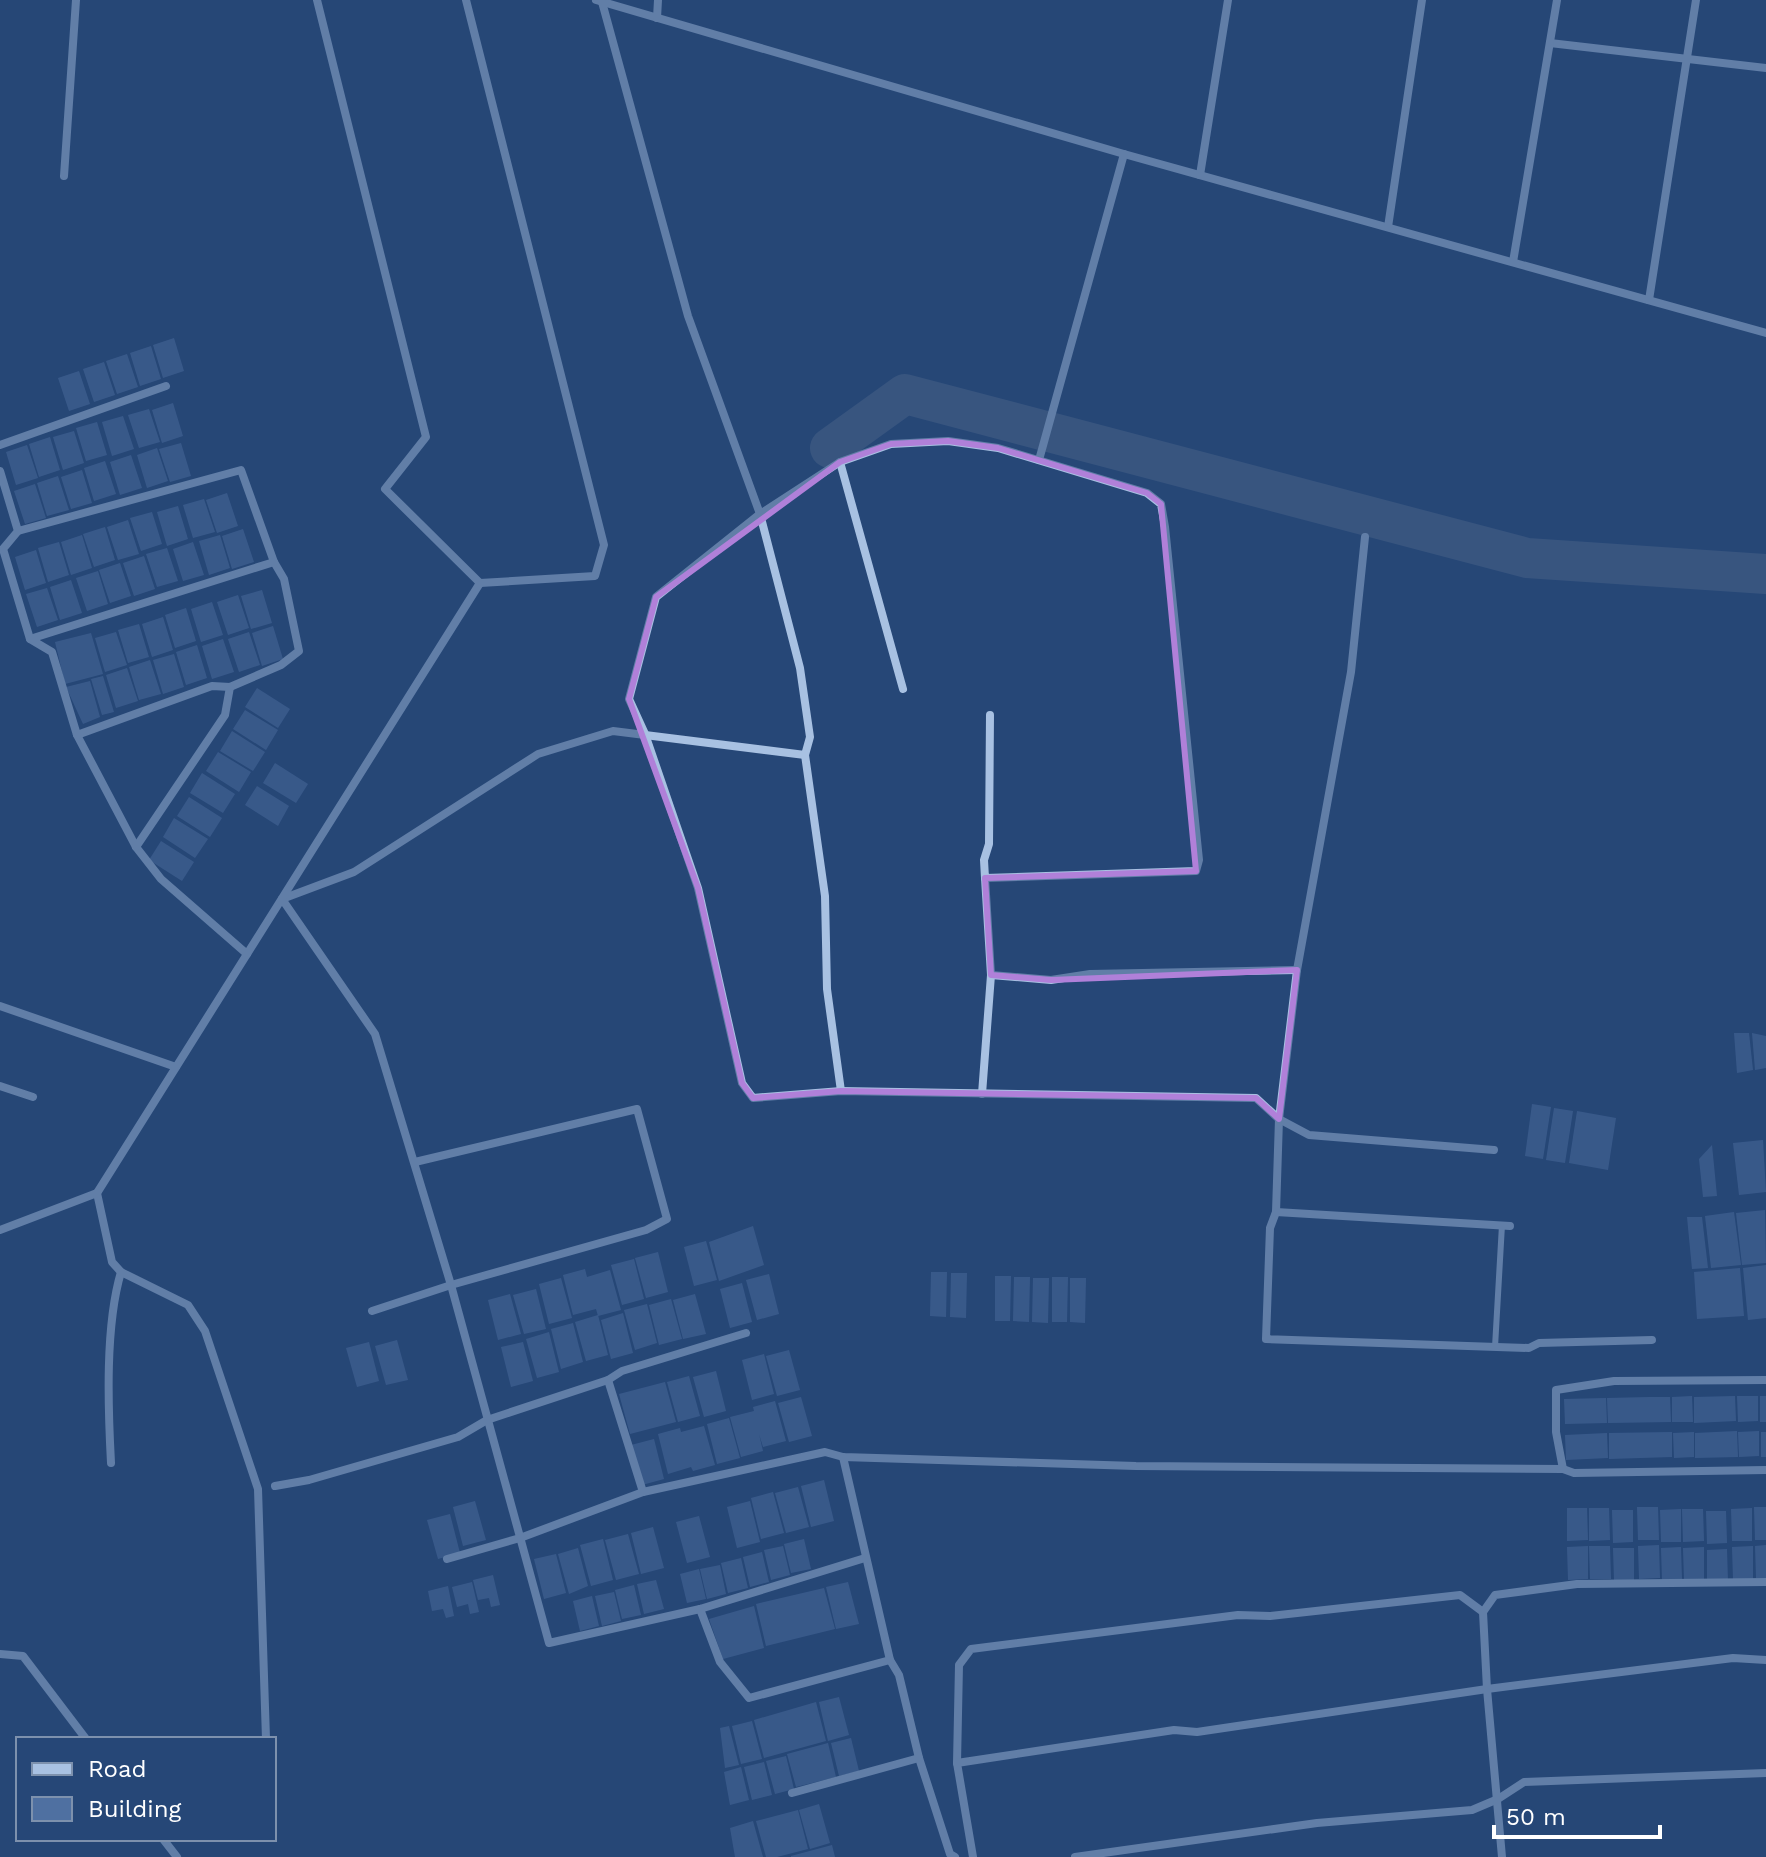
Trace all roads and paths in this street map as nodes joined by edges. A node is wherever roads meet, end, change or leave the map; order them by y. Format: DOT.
graph roads {
  1 [pos="76,0"];
  2 [pos="317,0"];
  3 [pos="466,0"];
  4 [pos="658,0"];
  5 [pos="1228,0"];
  6 [pos="1422,0"];
  7 [pos="1557,0"];
  8 [pos="1696,0"];
  9 [pos="599,1"];
  10 [pos="657,18"];
  11 [pos="1550,43"];
  12 [pos="1687,59"];
  13 [pos="1766,68"];
  14 [pos="1124,154"];
  15 [pos="1200,175"];
  16 [pos="64,176"];
  17 [pos="1388,227"];
  18 [pos="1513,262"];
  19 [pos="1649,300"];
  20 [pos="1766,333"];
  21 [pos="166,386"];
  22 [pos="0,445"];
  23 [pos="1039,460"];
  24 [pos="840,462"];
  25 [pos="0,471"];
  26 [pos="760,514"];
  27 [pos="18,531"];
  28 [pos="1365,537"];
  29 [pos="274,562"];
  30 [pos="12,575"];
  31 [pos="0,576"];
  32 [pos="480,583"];
  33 [pos="30,639"];
  34 [pos="230,687"];
  35 [pos="903,689"];
  36 [pos="990,715"];
  37 [pos="645,734"];
  38 [pos="77,735"];
  39 [pos="805,755"];
  40 [pos="136,847"];
  41 [pos="985,878"];
  42 [pos="282,899"];
  43 [pos="247,954"];
  44 [pos="1297,970"];
  45 [pos="991,975"];
  46 [pos="0,1006"];
  47 [pos="176,1067"];
  48 [pos="0,1086"];
  49 [pos="841,1091"];
  50 [pos="982,1094"];
  51 [pos="33,1097"];
  52 [pos="1279,1119"];
  53 [pos="1494,1150"];
  54 [pos="415,1162"];
  55 [pos="97,1193"];
  56 [pos="1276,1212"];
  57 [pos="1506,1225"];
  58 [pos="0,1230"];
  59 [pos="121,1272"];
  60 [pos="451,1285"];
  61 [pos="372,1311"];
  62 [pos="746,1333"];
  63 [pos="1652,1340"];
  64 [pos="1495,1347"];
  65 [pos="608,1380"];
  66 [pos="1766,1380"];
  67 [pos="487,1420"];
  68 [pos="843,1457"];
  69 [pos="111,1463"];
  70 [pos="1563,1469"];
  71 [pos="1766,1470"];
  72 [pos="275,1486"];
  73 [pos="643,1492"];
  74 [pos="520,1538"];
  75 [pos="865,1558"];
  76 [pos="447,1559"];
  77 [pos="1766,1582"];
  78 [pos="700,1609"];
  79 [pos="1483,1612"];
  80 [pos="0,1654"];
  81 [pos="890,1660"];
  82 [pos="1766,1660"];
  83 [pos="1487,1689"];
  84 [pos="84,1737"];
  85 [pos="266,1737"];
  86 [pos="919,1758"];
  87 [pos="957,1763"];
  88 [pos="1766,1773"];
  89 [pos="792,1793"];
  90 [pos="1498,1799"];
  91 [pos="165,1841"];
  92 [pos="177,1857"];
  93 [pos="955,1857"];
  94 [pos="973,1857"];
  95 [pos="1075,1857"];
  96 [pos="1502,1857"];
  1 -- 16 [label="street"];
  2 -- 32 [label="street"];
  3 -- 32 [label="street"];
  4 -- 10 [label="street"];
  5 -- 15 [label="street"];
  6 -- 17 [label="street"];
  7 -- 11 [label="street"];
  8 -- 12 [label="street"];
  9 -- 10 [label="street"];
  9 -- 26 [label="street"];
  10 -- 14 [label="street"];
  11 -- 12 [label="street"];
  11 -- 18 [label="street"];
  12 -- 13 [label="street"];
  12 -- 19 [label="street"];
  14 -- 15 [label="street"];
  14 -- 23 [label="street"];
  15 -- 17 [label="street"];
  17 -- 18 [label="street"];
  18 -- 19 [label="street"];
  19 -- 20 [label="street"];
  21 -- 22 [label="street"];
  23 -- 24 [label="street"];
  23 -- 41 [label="street"];
  24 -- 26 [label="street"];
  24 -- 35 [label="street"];
  25 -- 27 [label="street"];
  26 -- 37 [label="street"];
  26 -- 39 [label="street"];
  27 -- 29 [label="street"];
  27 -- 30 [label="street"];
  28 -- 44 [label="street"];
  29 -- 33 [label="street"];
  29 -- 34 [label="street"];
  30 -- 31 [label="street"];
  30 -- 33 [label="street"];
  32 -- 42 [label="street"];
  33 -- 38 [label="street"];
  34 -- 38 [label="street"];
  34 -- 40 [label="street"];
  36 -- 41 [label="street"];
  37 -- 39 [label="street"];
  37 -- 42 [label="street"];
  37 -- 49 [label="street"];
  38 -- 40 [label="street"];
  39 -- 49 [label="street"];
  40 -- 43 [label="street"];
  41 -- 45 [label="street"];
  42 -- 43 [label="street"];
  42 -- 54 [label="street"];
  43 -- 47 [label="street"];
  44 -- 45 [label="street"];
  44 -- 52 [label="street"];
  45 -- 50 [label="street"];
  46 -- 47 [label="street"];
  47 -- 55 [label="street"];
  48 -- 51 [label="street"];
  49 -- 50 [label="street"];
  50 -- 52 [label="street"];
  52 -- 53 [label="street"];
  52 -- 56 [label="street"];
  54 -- 60 [label="street"];
  54 -- 60 [label="street"];
  55 -- 58 [label="street"];
  55 -- 59 [label="street"];
  56 -- 57 [label="street"];
  56 -- 64 [label="street"];
  57 -- 64 [label="lane"];
  59 -- 69 [label="street"];
  59 -- 85 [label="street"];
  60 -- 61 [label="street"];
  60 -- 67 [label="street"];
  62 -- 65 [label="street"];
  63 -- 64 [label="street"];
  65 -- 67 [label="street"];
  65 -- 73 [label="street"];
  66 -- 70 [label="street"];
  67 -- 72 [label="street"];
  67 -- 74 [label="street"];
  68 -- 70 [label="street"];
  68 -- 73 [label="street"];
  68 -- 75 [label="street"];
  70 -- 71 [label="street"];
  73 -- 74 [label="street"];
  74 -- 76 [label="street"];
  74 -- 78 [label="street"];
  75 -- 78 [label="street"];
  75 -- 81 [label="street"];
  77 -- 79 [label="street"];
  78 -- 81 [label="street"];
  79 -- 83 [label="street"];
  79 -- 87 [label="street"];
  80 -- 84 [label="street"];
  81 -- 86 [label="street"];
  82 -- 83 [label="street"];
  83 -- 87 [label="street"];
  83 -- 90 [label="street"];
  86 -- 89 [label="street"];
  86 -- 93 [label="street"];
  87 -- 94 [label="street"];
  88 -- 90 [label="street"];
  90 -- 95 [label="street"];
  90 -- 96 [label="street"];
  91 -- 92 [label="street"];
}
